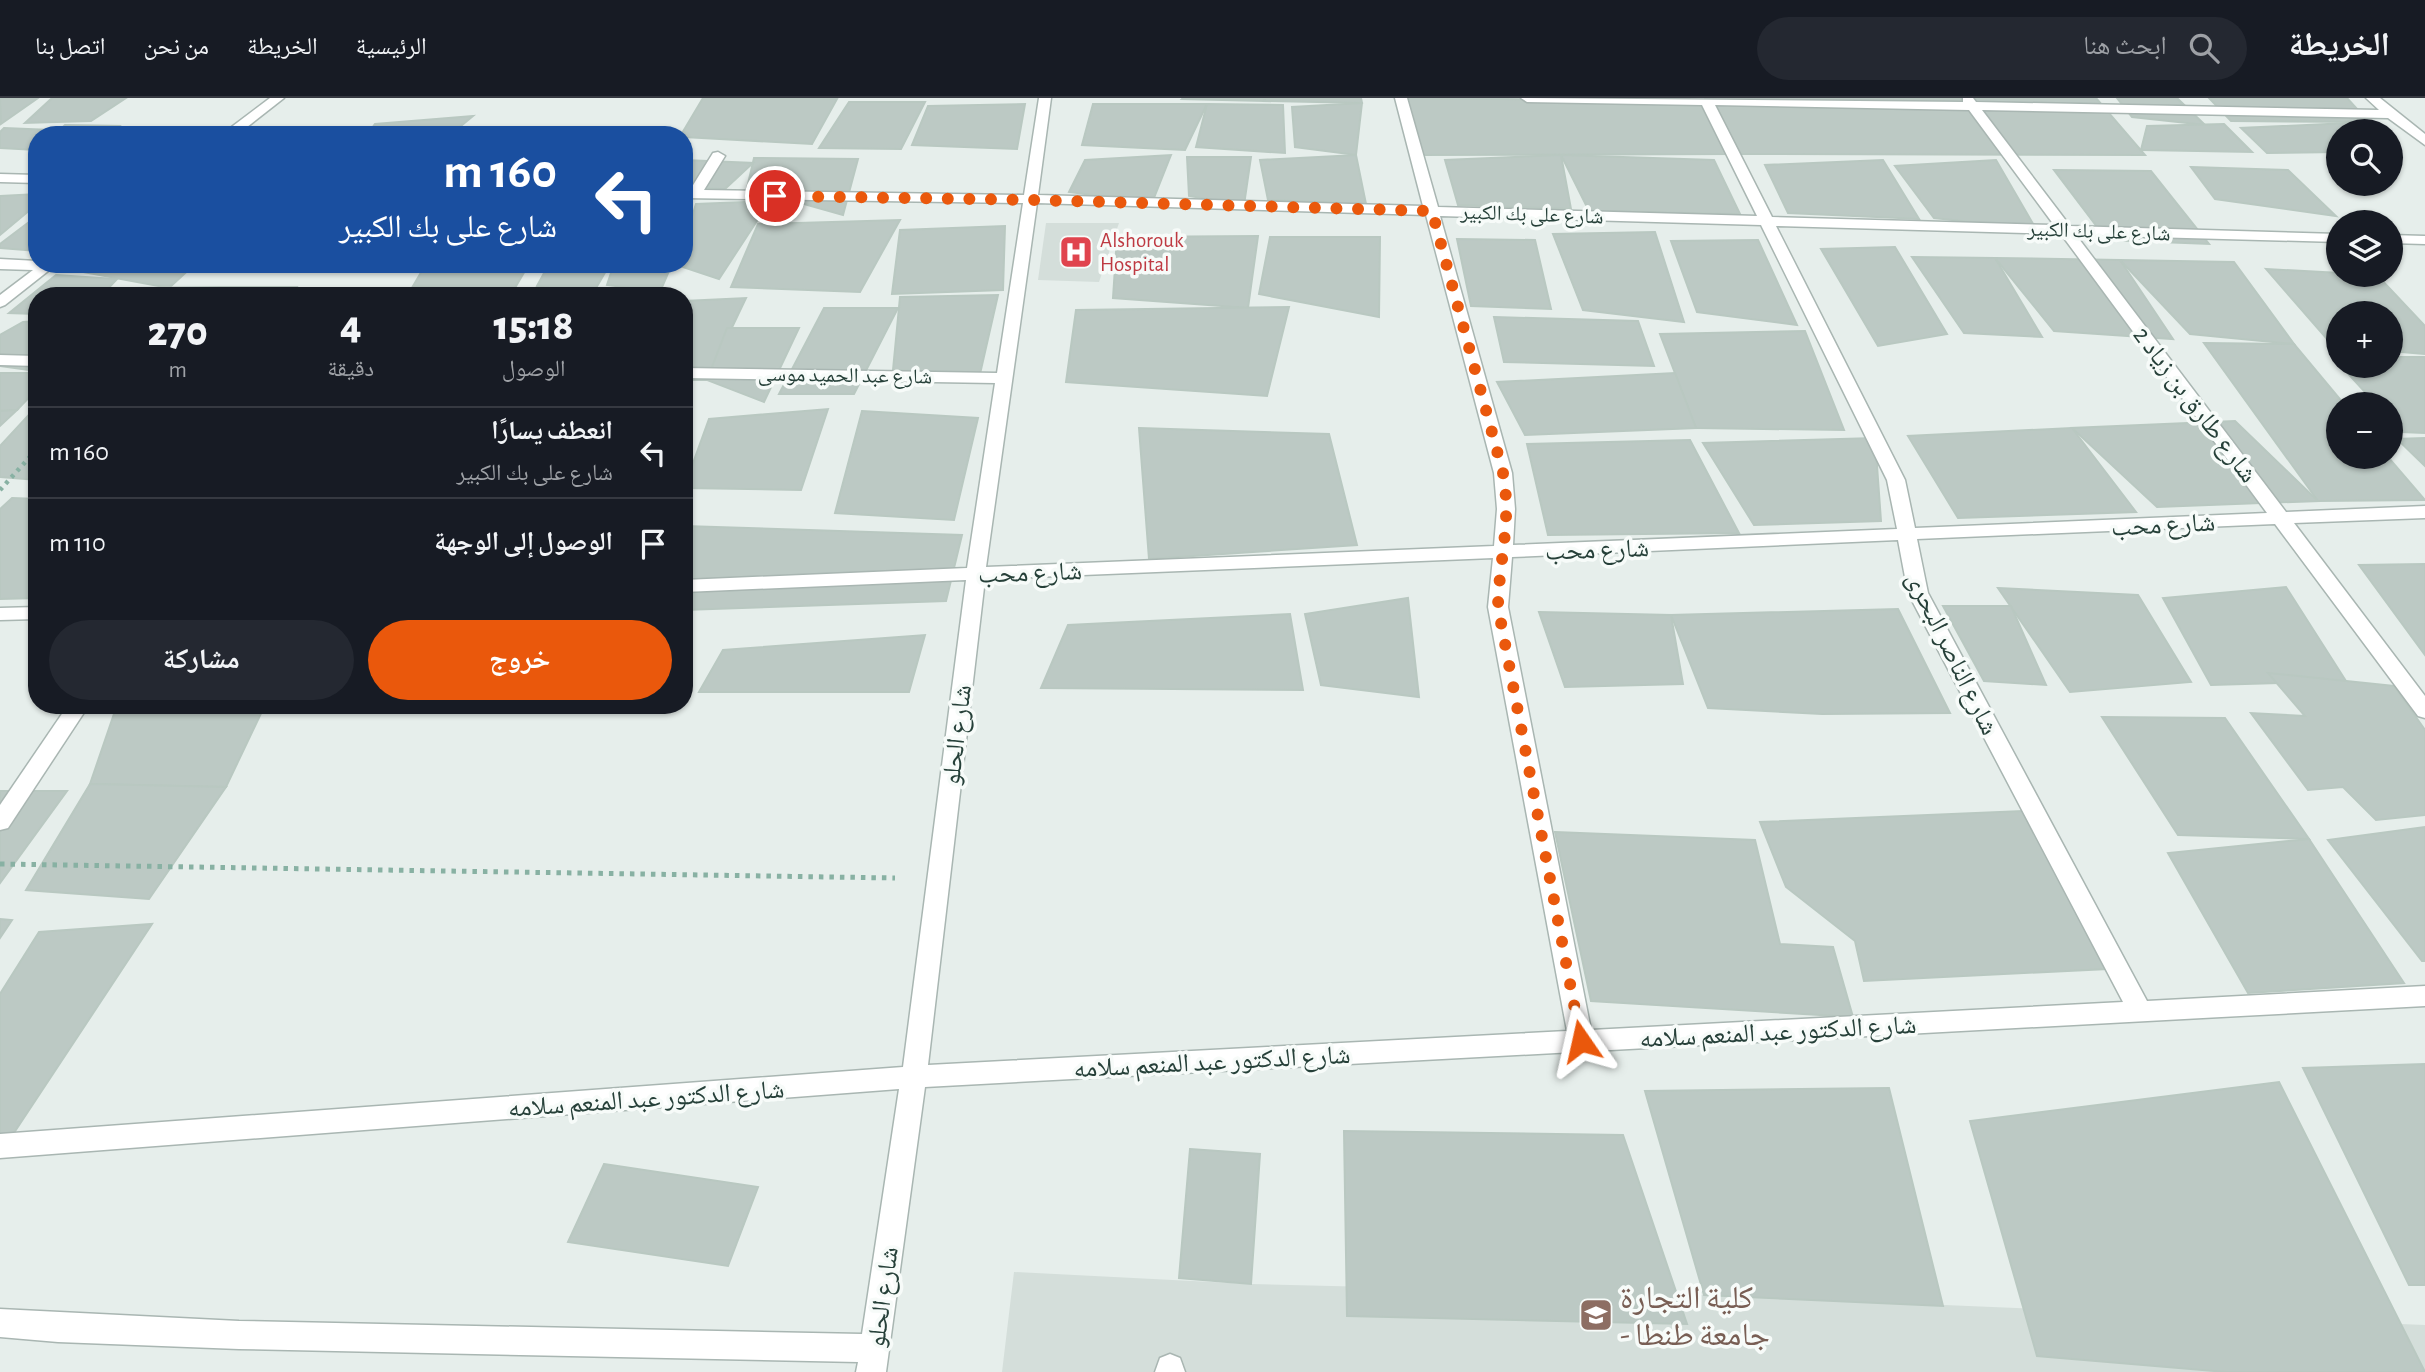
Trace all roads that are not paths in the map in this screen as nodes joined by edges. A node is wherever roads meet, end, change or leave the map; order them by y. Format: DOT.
graph roads {
  1 [pos="278,98"];
  2 [pos="1045,98"];
  3 [pos="1401,98"];
  4 [pos="1527,98"];
  5 [pos="2372,98"];
  6 [pos="1706,100"];
  7 [pos="1969,102"];
  8 [pos="2392,114"];
  9 [pos="240,126"];
  10 [pos="2425,141"];
  11 [pos="718,156"];
  12 [pos="0,178"];
  13 [pos="28,179"];
  14 [pos="693,189"];
  15 [pos="693,194"];
  16 [pos="1031,200"];
  17 [pos="1432,211"];
  18 [pos="1766,221"];
  19 [pos="2065,230"];
  20 [pos="2326,238"];
  21 [pos="2403,239"];
  22 [pos="2425,240"];
  23 [pos="0,264"];
  24 [pos="28,265"];
  25 [pos="38,273"];
  26 [pos="0,302"];
  27 [pos="0,360"];
  28 [pos="28,361"];
  29 [pos="693,373"];
  30 [pos="1005,378"];
  31 [pos="2425,512"];
  32 [pos="2281,519"];
  33 [pos="1908,536"];
  34 [pos="1504,552"];
  35 [pos="976,574"];
  36 [pos="693,586"];
  37 [pos="28,613"];
  38 [pos="0,614"];
  39 [pos="2425,711"];
  40 [pos="73,714"];
  41 [pos="0,822"];
  42 [pos="2425,996"];
  43 [pos="2140,1010"];
  44 [pos="1581,1041"];
  45 [pos="914,1077"];
  46 [pos="0,1146"];
  47 [pos="0,1323"];
  48 [pos="872,1360"];
  1 -- 9 [label="street"];
  2 -- 16 [label="street, شارع الحلو"];
  3 -- 17 [label="street"];
  4 -- 6 [label="street"];
  5 -- 8 [label="street"];
  6 -- 7 [label="street"];
  6 -- 18 [label="street, شارع الناصر البحرى"];
  7 -- 8 [label="street"];
  7 -- 19 [label="street, شارع طارق بن زياد 2"];
  8 -- 10 [label="street"];
  11 -- 14 [label="street"];
  12 -- 13 [label="street"];
  15 -- 16 [label="street, شارع على بك الكبير"];
  16 -- 17 [label="street, شارع على بك الكبير"];
  16 -- 30 [label="street, شارع الحلو"];
  17 -- 18 [label="street, شارع على بك الكبير"];
  17 -- 34 [label="street"];
  18 -- 19 [label="street, شارع على بك الكبير"];
  18 -- 33 [label="street, شارع الناصر البحرى"];
  19 -- 20 [label="street, شارع على بك الكبير"];
  19 -- 32 [label="street, شارع طارق بن زياد 2"];
  21 -- 22 [label="street"];
  23 -- 24 [label="street"];
  25 -- 26 [label="street"];
  27 -- 28 [label="street"];
  29 -- 30 [label="street, شارع عبد الحميد موسى"];
  30 -- 35 [label="street, شارع الحلو"];
  31 -- 32 [label="street, شارع محب"];
  32 -- 33 [label="street, شارع محب"];
  32 -- 39 [label="street, شارع طارق بن زياد 2"];
  33 -- 34 [label="street, شارع محب"];
  33 -- 43 [label="street, شارع الناصر البحرى"];
  34 -- 35 [label="street, شارع محب"];
  34 -- 44 [label="street"];
  35 -- 36 [label="street, شارع محب"];
  35 -- 45 [label="street, شارع الحلو"];
  37 -- 38 [label="street"];
  40 -- 41 [label="street"];
  42 -- 43 [label="street, شارع الدكتور عبد المنعم سلامه"];
  43 -- 44 [label="street, شارع الدكتور عبد المنعم سلامه"];
  44 -- 45 [label="street, شارع الدكتور عبد المنعم سلامه"];
  45 -- 46 [label="street, شارع الدكتور عبد المنعم سلامه"];
  45 -- 48 [label="street, شارع الحلو"];
  47 -- 48 [label="street"];
}
